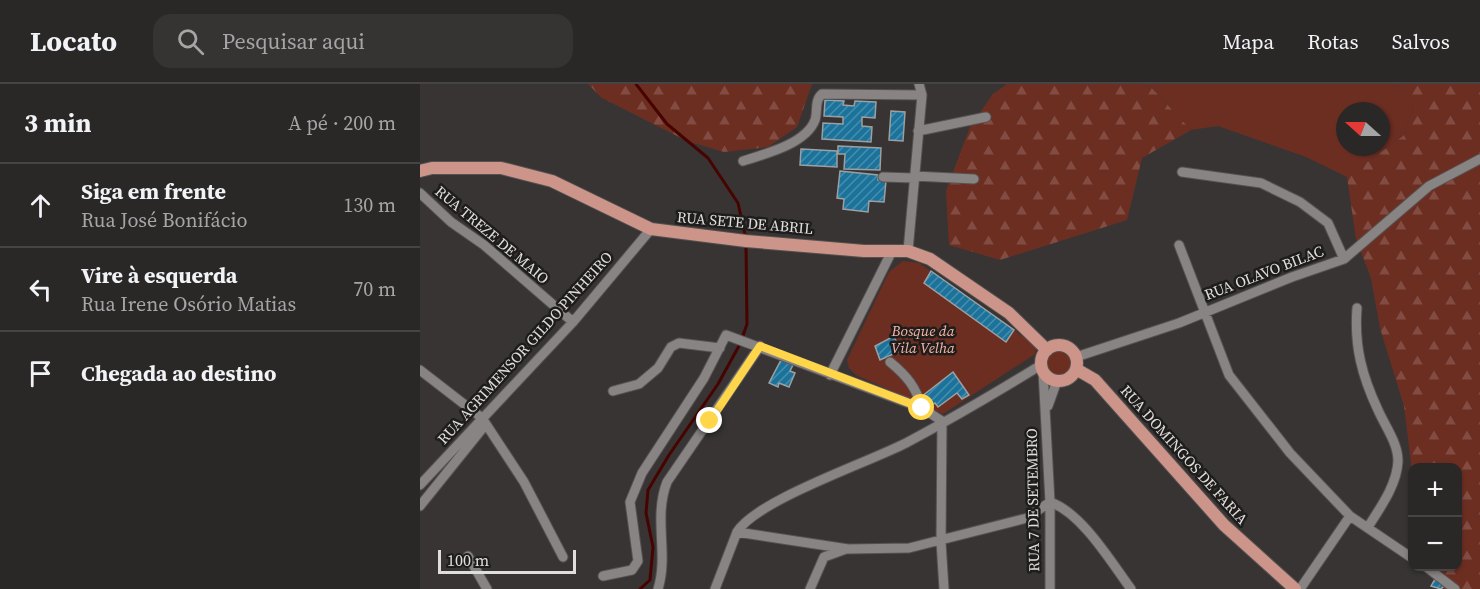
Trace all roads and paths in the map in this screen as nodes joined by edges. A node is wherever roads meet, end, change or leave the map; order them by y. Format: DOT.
graph roads {
  1 [pos="919,84"];
  2 [pos="922,95"];
  3 [pos="986,117"];
  4 [pos="918,132"];
  5 [pos="1480,159"];
  6 [pos="743,161"];
  7 [pos="420,171"];
  8 [pos="1182,172"];
  9 [pos="883,177"];
  10 [pos="914,177"];
  11 [pos="974,179"];
  12 [pos="420,193"];
  13 [pos="651,229"];
  14 [pos="1179,245"];
  15 [pos="892,251"];
  16 [pos="908,251"];
  17 [pos="1344,259"];
  18 [pos="1357,308"];
  19 [pos="1205,313"];
  20 [pos="573,322"];
  21 [pos="760,346"];
  22 [pos="720,348"];
  23 [pos="1047,350"];
  24 [pos="890,362"];
  25 [pos="1076,363"];
  26 [pos="1042,368"];
  27 [pos="420,369"];
  28 [pos="831,375"];
  29 [pos="1057,381"];
  30 [pos="613,391"];
  31 [pos="922,408"];
  32 [pos="1046,411"];
  33 [pos="484,421"];
  34 [pos="942,421"];
  35 [pos="420,485"];
  36 [pos="1050,502"];
  37 [pos="420,506"];
  38 [pos="1350,516"];
  39 [pos="1368,527"];
  40 [pos="737,532"];
  41 [pos="941,542"];
  42 [pos="848,549"];
  43 [pos="1408,555"];
  44 [pos="468,556"];
  45 [pos="563,557"];
  46 [pos="1430,571"];
  47 [pos="603,576"];
  48 [pos="488,589"];
  49 [pos="658,589"];
  50 [pos="715,589"];
  51 [pos="810,589"];
  52 [pos="944,589"];
  53 [pos="1050,589"];
  54 [pos="1131,589"];
  55 [pos="1295,589"];
  56 [pos="1300,589"];
  57 [pos="1455,589"];
  1 -- 2 [label="street"];
  2 -- 4 [label="street"];
  2 -- 6 [label="street"];
  3 -- 4 [label="street"];
  4 -- 10 [label="street"];
  5 -- 17 [label="street"];
  7 -- 13 [label="main road, RUA SETE DE ABRIL"];
  8 -- 17 [label="street, RUA OLAVO BILAC"];
  9 -- 10 [label="street"];
  10 -- 11 [label="street"];
  10 -- 16 [label="street"];
  12 -- 20 [label="street, RUA TREZE DE MAIO"];
  13 -- 15 [label="main road, RUA SETE DE ABRIL"];
  13 -- 20 [label="street, RUA AGRIMENSOR GILDO PINHEIRO"];
  14 -- 19 [label="street"];
  15 -- 16 [label="main road, RUA SETE DE ABRIL"];
  15 -- 28 [label="street"];
  16 -- 23 [label="main road, RUA SETE DE ABRIL"];
  17 -- 19 [label="street, RUA OLAVO BILAC"];
  18 -- 39 [label="street"];
  19 -- 25 [label="street, RUA OLAVO BILAC"];
  19 -- 38 [label="street"];
  20 -- 33 [label="street, RUA AGRIMENSOR GILDO PINHEIRO"];
  21 -- 22 [label="street"];
  21 -- 28 [label="street"];
  21 -- 49 [label="street"];
  22 -- 30 [label="street"];
  22 -- 47 [label="street"];
  23 -- 25 [label="main road"];
  23 -- 26 [label="main road"];
  24 -- 31 [label="street"];
  25 -- 29 [label="main road"];
  25 -- 55 [label="main road, RUA DOMINGOS DE FARIA"];
  26 -- 29 [label="main road"];
  26 -- 32 [label="street, RUA 7 DE SETEMBRO"];
  26 -- 34 [label="street"];
  27 -- 33 [label="street"];
  28 -- 31 [label="street"];
  29 -- 32 [label="street, RUA 7 DE SETEMBRO"];
  31 -- 34 [label="street"];
  32 -- 36 [label="street, RUA 7 DE SETEMBRO"];
  33 -- 35 [label="street, RUA AGRIMENSOR GILDO PINHEIRO"];
  33 -- 37 [label="street"];
  33 -- 45 [label="street"];
  34 -- 40 [label="street"];
  34 -- 41 [label="street"];
  36 -- 41 [label="street"];
  36 -- 53 [label="street, RUA 7 DE SETEMBRO"];
  36 -- 54 [label="street"];
  38 -- 39 [label="street"];
  38 -- 56 [label="street"];
  39 -- 43 [label="street"];
  40 -- 42 [label="street"];
  40 -- 50 [label="street"];
  41 -- 42 [label="street"];
  41 -- 52 [label="street"];
  42 -- 51 [label="street"];
  44 -- 48 [label="street"];
  46 -- 57 [label="street"];
}
